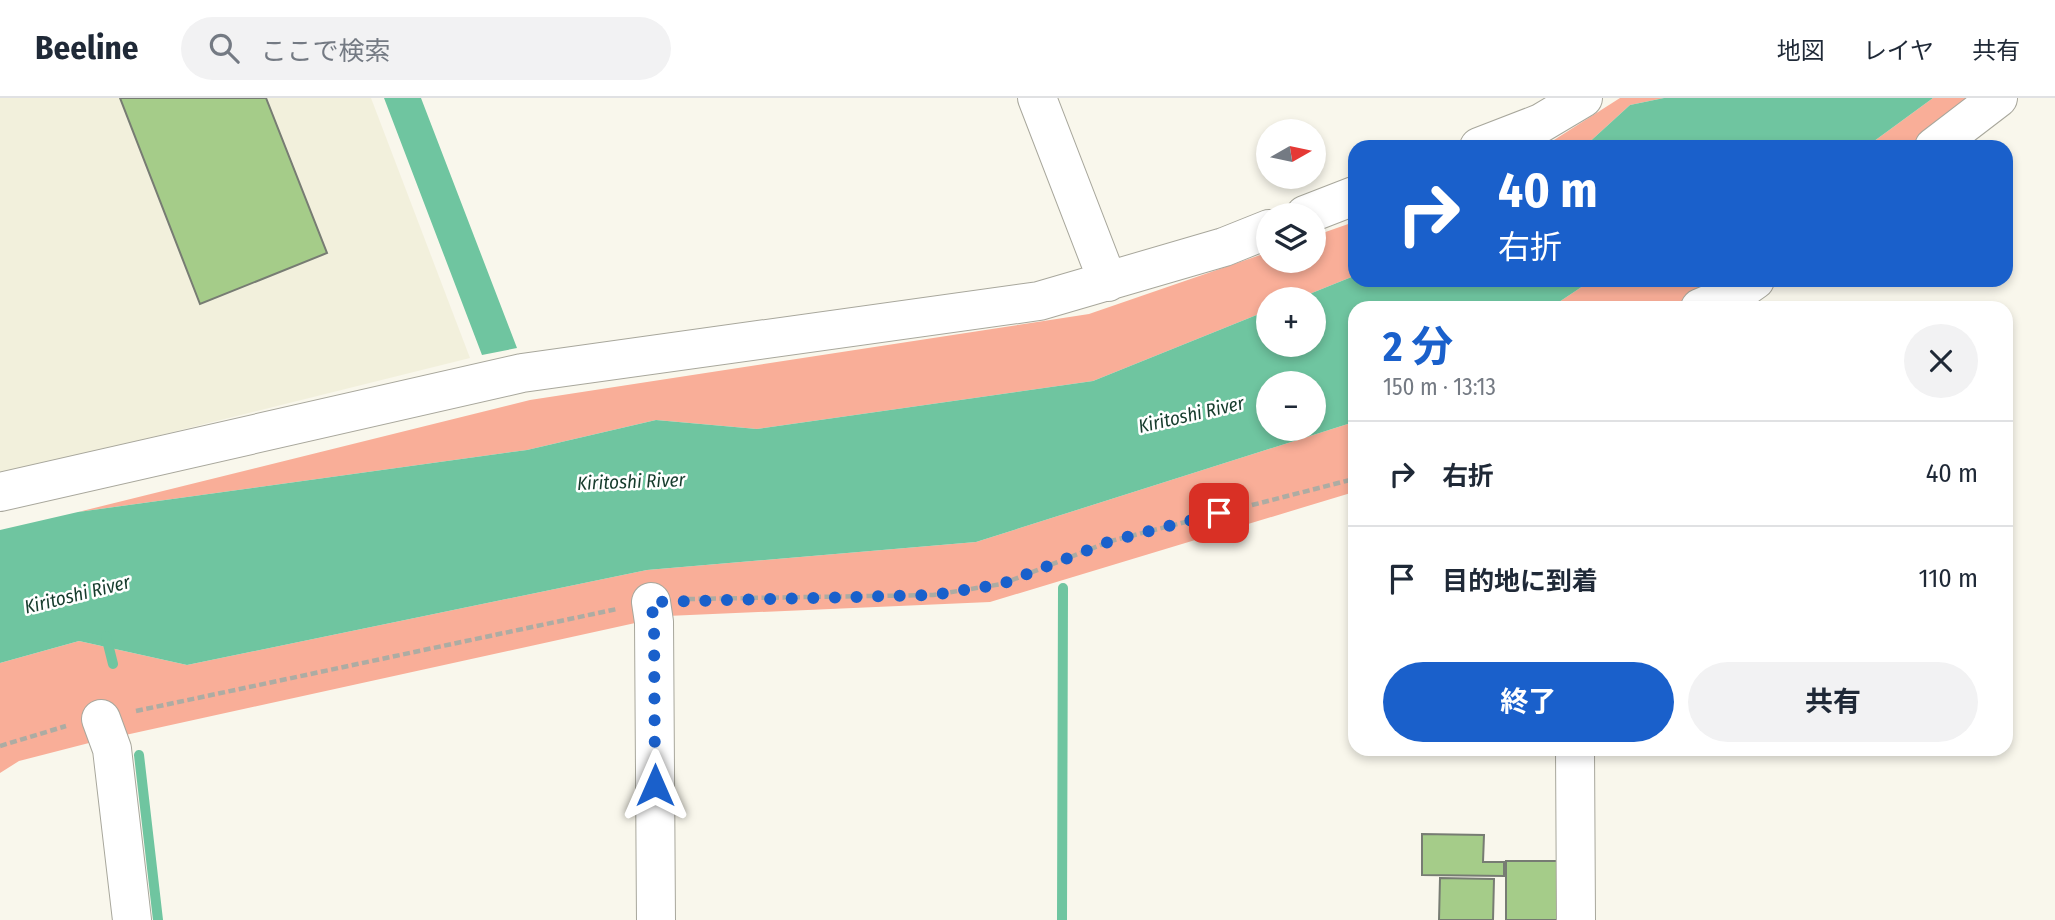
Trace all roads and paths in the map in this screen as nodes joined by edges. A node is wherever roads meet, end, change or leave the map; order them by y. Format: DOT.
graph roads {
  1 [pos="1037,98"];
  2 [pos="1583,98"];
  3 [pos="1998,98"];
  4 [pos="1497,140"];
  5 [pos="1943,140"];
  6 [pos="1348,198"];
  7 [pos="1326,207"];
  8 [pos="1256,234"];
  9 [pos="1108,282"];
  10 [pos="1745,287"];
  11 [pos="1717,301"];
  12 [pos="1348,481"];
  13 [pos="0,492"];
  14 [pos="651,602"];
  15 [pos="101,719"];
  16 [pos="0,746"];
  17 [pos="1575,756"];
  18 [pos="132,920"];
  19 [pos="656,920"];
  20 [pos="1576,920"];
  1 -- 9 [label="street"];
  2 -- 4 [label="street"];
  3 -- 5 [label="street"];
  6 -- 7 [label="street"];
  8 -- 9 [label="street"];
  9 -- 13 [label="street"];
  10 -- 11 [label="street"];
  12 -- 14 [label="path"];
  14 -- 15 [label="path"];
  14 -- 19 [label="street"];
  15 -- 16 [label="path"];
  15 -- 18 [label="street"];
  17 -- 20 [label="street"];
}
